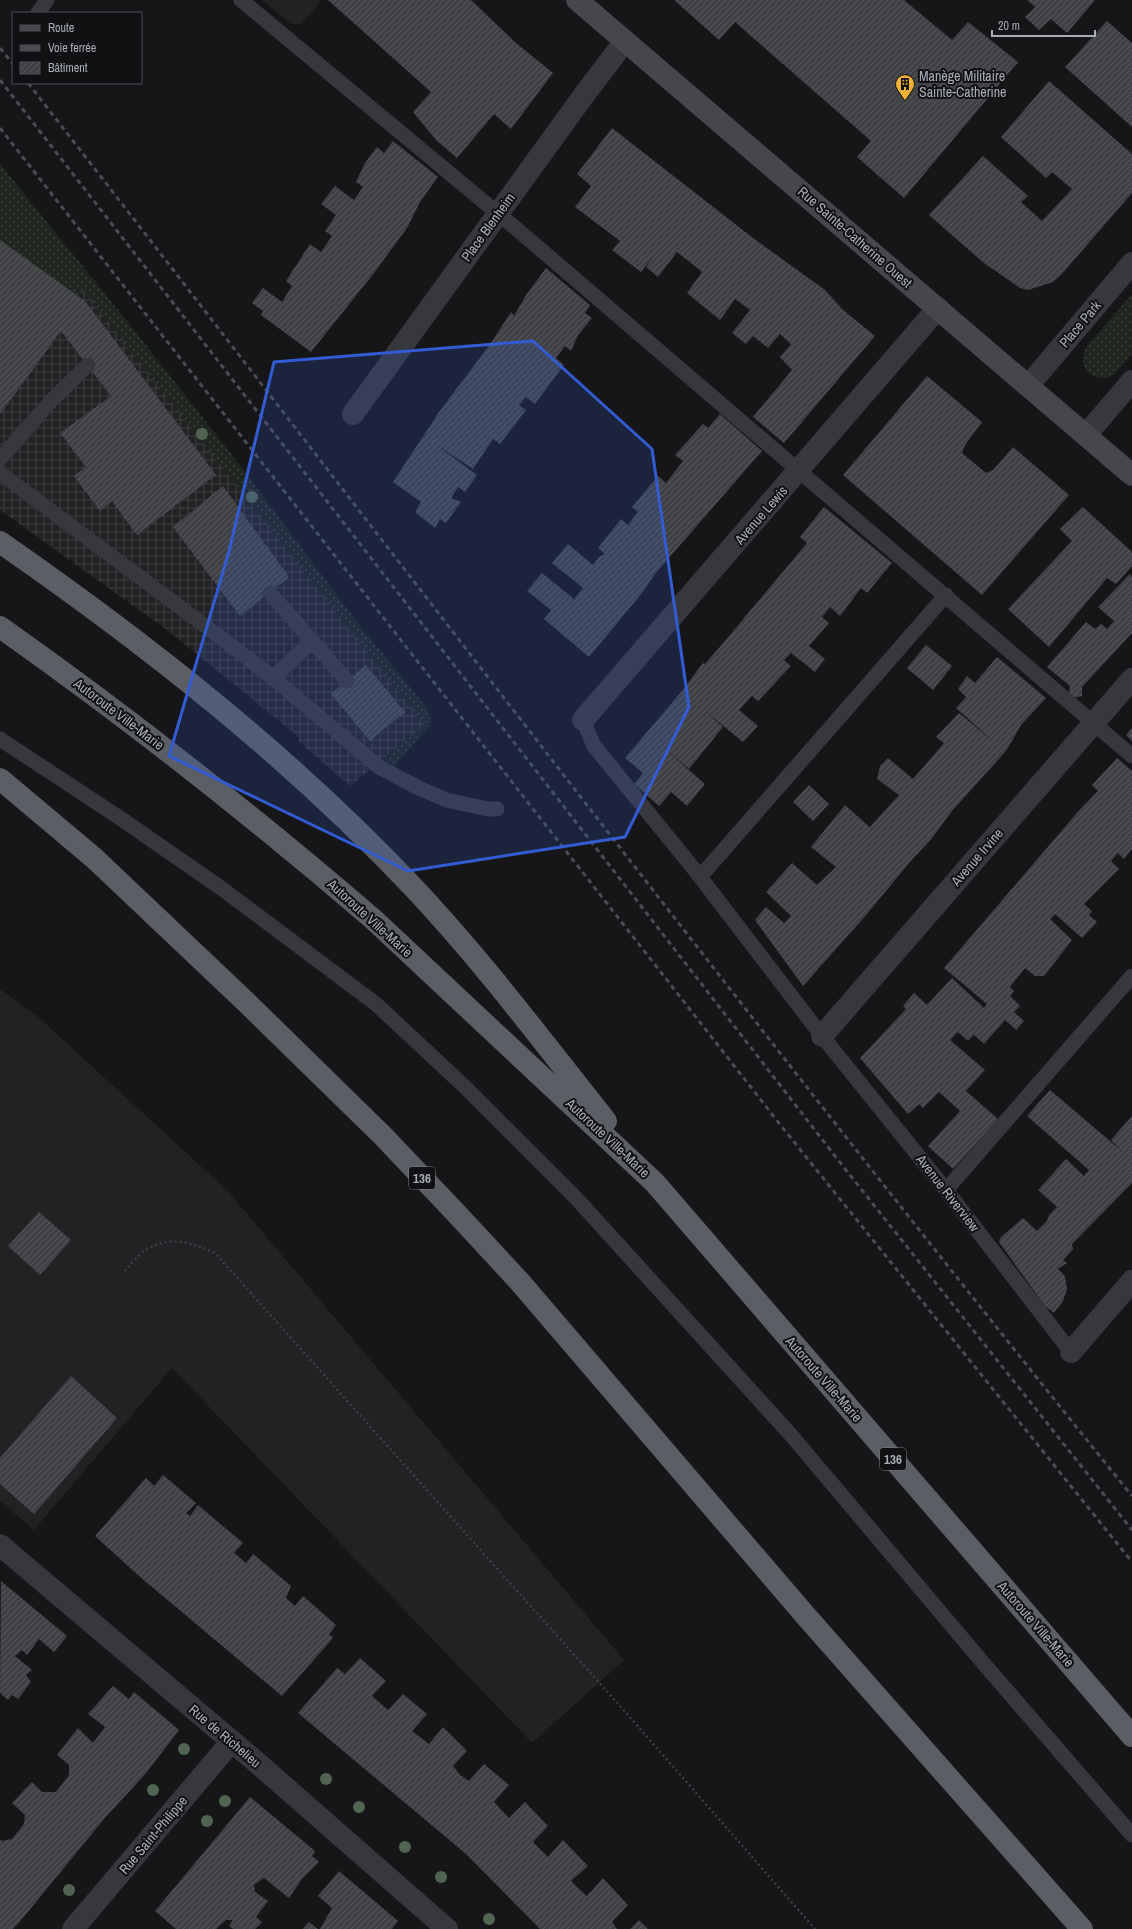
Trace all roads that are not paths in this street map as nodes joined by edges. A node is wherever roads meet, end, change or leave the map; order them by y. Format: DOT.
graph roads {
  1 [pos="47,0"];
  2 [pos="241,0"];
  3 [pos="577,0"];
  4 [pos="39,12"];
  5 [pos="625,41"];
  6 [pos="498,214"];
  7 [pos="1132,263"];
  8 [pos="938,308"];
  9 [pos="88,365"];
  10 [pos="1132,381"];
  11 [pos="1028,386"];
  12 [pos="353,414"];
  13 [pos="1086,435"];
  14 [pos="0,459"];
  15 [pos="800,471"];
  16 [pos="0,473"];
  17 [pos="1132,475"];
  18 [pos="0,542"];
  19 [pos="270,592"];
  20 [pos="946,595"];
  21 [pos="0,627"];
  22 [pos="312,641"];
  23 [pos="273,678"];
  24 [pos="1132,679"];
  25 [pos="347,681"];
  26 [pos="583,720"];
  27 [pos="1094,723"];
  28 [pos="0,739"];
  29 [pos="1132,756"];
  30 [pos="0,779"];
  31 [pos="497,809"];
  32 [pos="700,877"];
  33 [pos="1132,976"];
  34 [pos="822,1036"];
  35 [pos="655,1183"];
  36 [pos="946,1190"];
  37 [pos="1132,1281"];
  38 [pos="1071,1352"];
  39 [pos="0,1545"];
  40 [pos="1132,1736"];
  41 [pos="232,1741"];
  42 [pos="1132,1836"];
  43 [pos="440,1927"];
  44 [pos="73,1929"];
  45 [pos="1082,1929"];
  1 -- 4 [label="lane"];
  2 -- 6 [label="lane"];
  3 -- 5 [label="main road, Rue Sainte-Catherine Ouest"];
  5 -- 6 [label="street, Place Blenheim"];
  5 -- 8 [label="main road, Rue Sainte-Catherine Ouest"];
  6 -- 12 [label="street, Place Blenheim"];
  6 -- 15 [label="lane"];
  7 -- 11 [label="street, Place Park"];
  8 -- 11 [label="main road, Rue Sainte-Catherine Ouest"];
  8 -- 15 [label="street, Avenue Lewis"];
  9 -- 14 [label="lane"];
  10 -- 13 [label="street"];
  11 -- 13 [label="main road, Rue Sainte-Catherine Ouest"];
  13 -- 17 [label="main road, Rue Sainte-Catherine Ouest"];
  15 -- 20 [label="lane"];
  15 -- 26 [label="street, Avenue Lewis"];
  16 -- 23 [label="lane"];
  18 -- 35 [label="highway"];
  19 -- 22 [label="lane"];
  20 -- 27 [label="lane"];
  20 -- 32 [label="lane"];
  21 -- 35 [label="highway, Autoroute Ville-Marie / 136"];
  22 -- 23 [label="lane"];
  22 -- 25 [label="lane"];
  23 -- 31 [label="lane"];
  24 -- 27 [label="street, Avenue Irvine"];
  26 -- 32 [label="lane, Avenue Riverview"];
  27 -- 29 [label="lane"];
  27 -- 34 [label="street, Avenue Irvine"];
  28 -- 42 [label="lane"];
  30 -- 45 [label="highway, 136"];
  32 -- 34 [label="lane, Avenue Riverview"];
  33 -- 36 [label="lane"];
  34 -- 36 [label="lane, Avenue Riverview"];
  35 -- 40 [label="highway, Autoroute Ville-Marie / 136"];
  36 -- 38 [label="lane, Avenue Riverview"];
  37 -- 38 [label="street"];
  39 -- 41 [label="street, Rue de Richelieu"];
  41 -- 43 [label="street, Rue de Richelieu"];
  41 -- 44 [label="street, Rue Saint-Philippe"];
}
